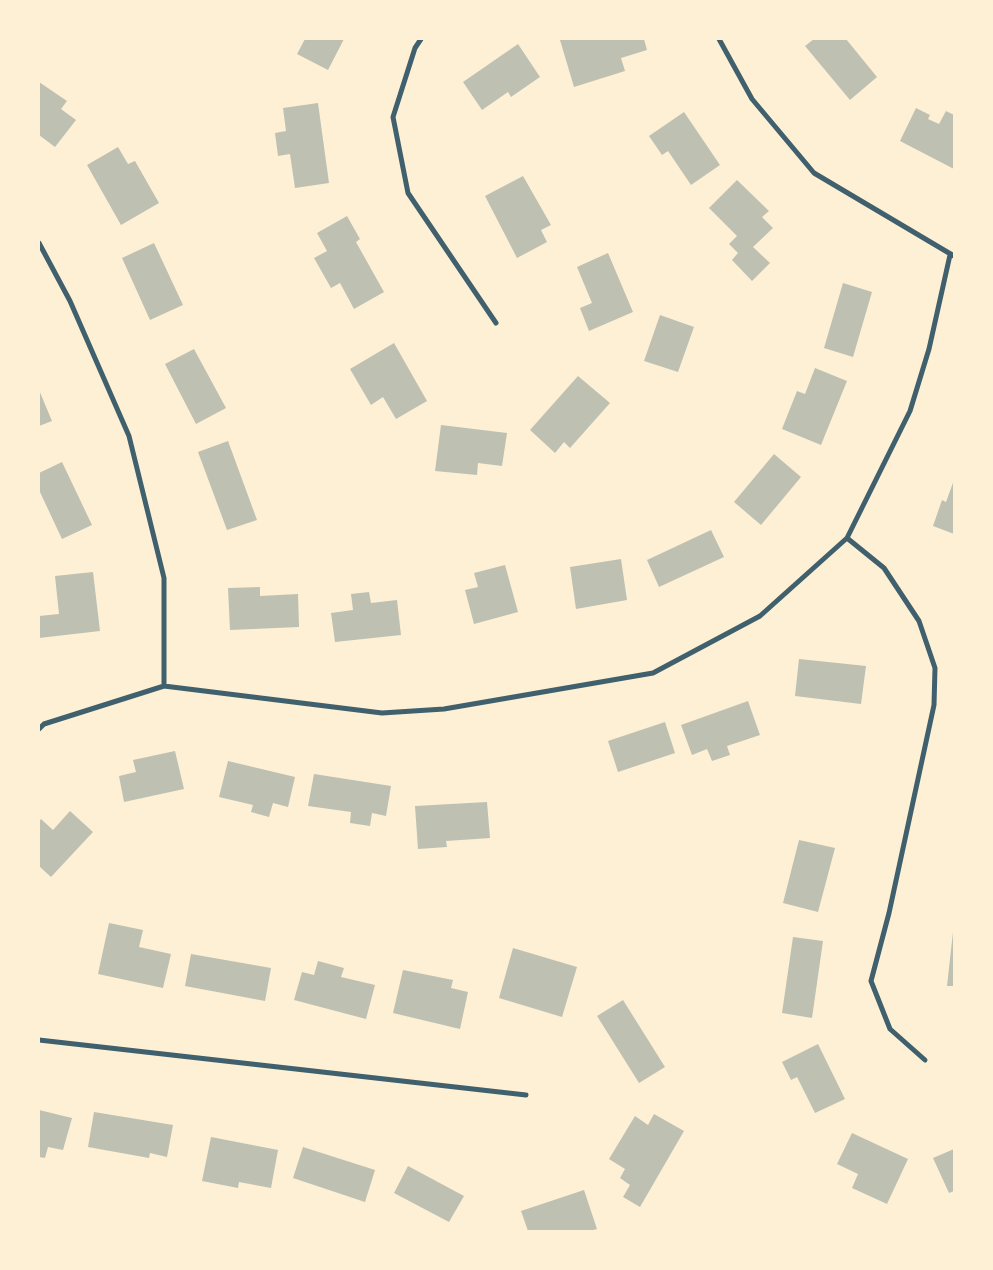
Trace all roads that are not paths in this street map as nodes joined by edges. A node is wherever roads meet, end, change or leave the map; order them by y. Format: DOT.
graph roads {
  1 [pos="421,39"];
  2 [pos="719,39"];
  3 [pos="39,243"];
  4 [pos="952,256"];
  5 [pos="496,323"];
  6 [pos="847,538"];
  7 [pos="164,686"];
  8 [pos="39,729"];
  9 [pos="39,1040"];
  10 [pos="925,1060"];
  11 [pos="526,1095"];
  1 -- 5 [label="street"];
  2 -- 4 [label="street"];
  3 -- 7 [label="street"];
  4 -- 6 [label="street"];
  6 -- 7 [label="street"];
  6 -- 10 [label="street"];
  7 -- 8 [label="street"];
  9 -- 11 [label="street"];
}
